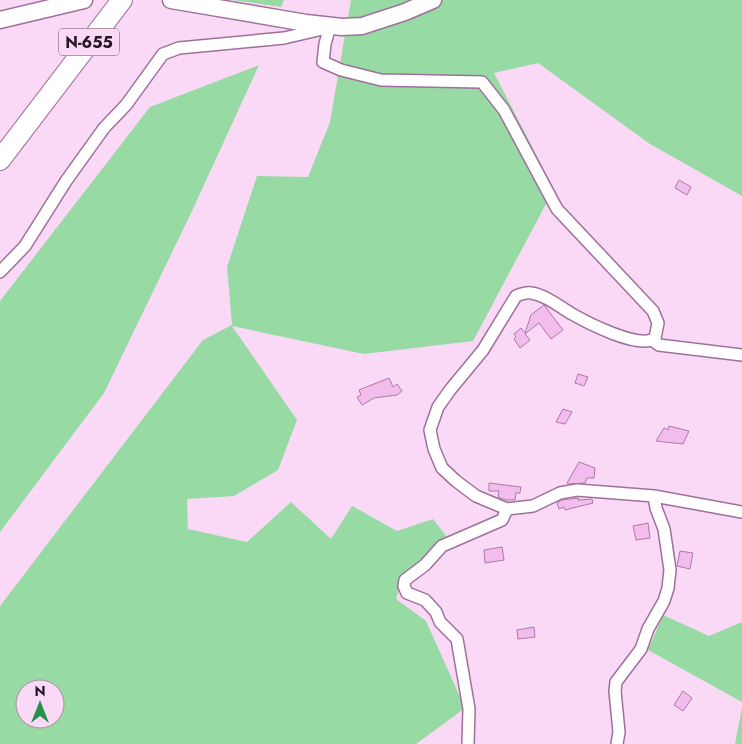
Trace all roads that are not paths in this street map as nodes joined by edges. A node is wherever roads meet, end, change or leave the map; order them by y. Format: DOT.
graph roads {
  1 [pos="84,0"];
  2 [pos="122,0"];
  3 [pos="171,0"];
  4 [pos="433,0"];
  5 [pos="0,20"];
  6 [pos="330,26"];
  7 [pos="0,160"];
  8 [pos="0,272"];
  9 [pos="652,340"];
  10 [pos="742,355"];
  11 [pos="654,496"];
  12 [pos="507,509"];
  13 [pos="742,512"];
  14 [pos="468,744"];
  15 [pos="617,744"];
  1 -- 5 [label="main road"];
  2 -- 7 [label="highway, N-655"];
  3 -- 6 [label="main road"];
  4 -- 6 [label="main road"];
  6 -- 8 [label="street"];
  6 -- 9 [label="street"];
  9 -- 10 [label="street"];
  9 -- 12 [label="street"];
  11 -- 12 [label="street"];
  11 -- 13 [label="street"];
  11 -- 15 [label="street"];
  12 -- 14 [label="street"];
}
